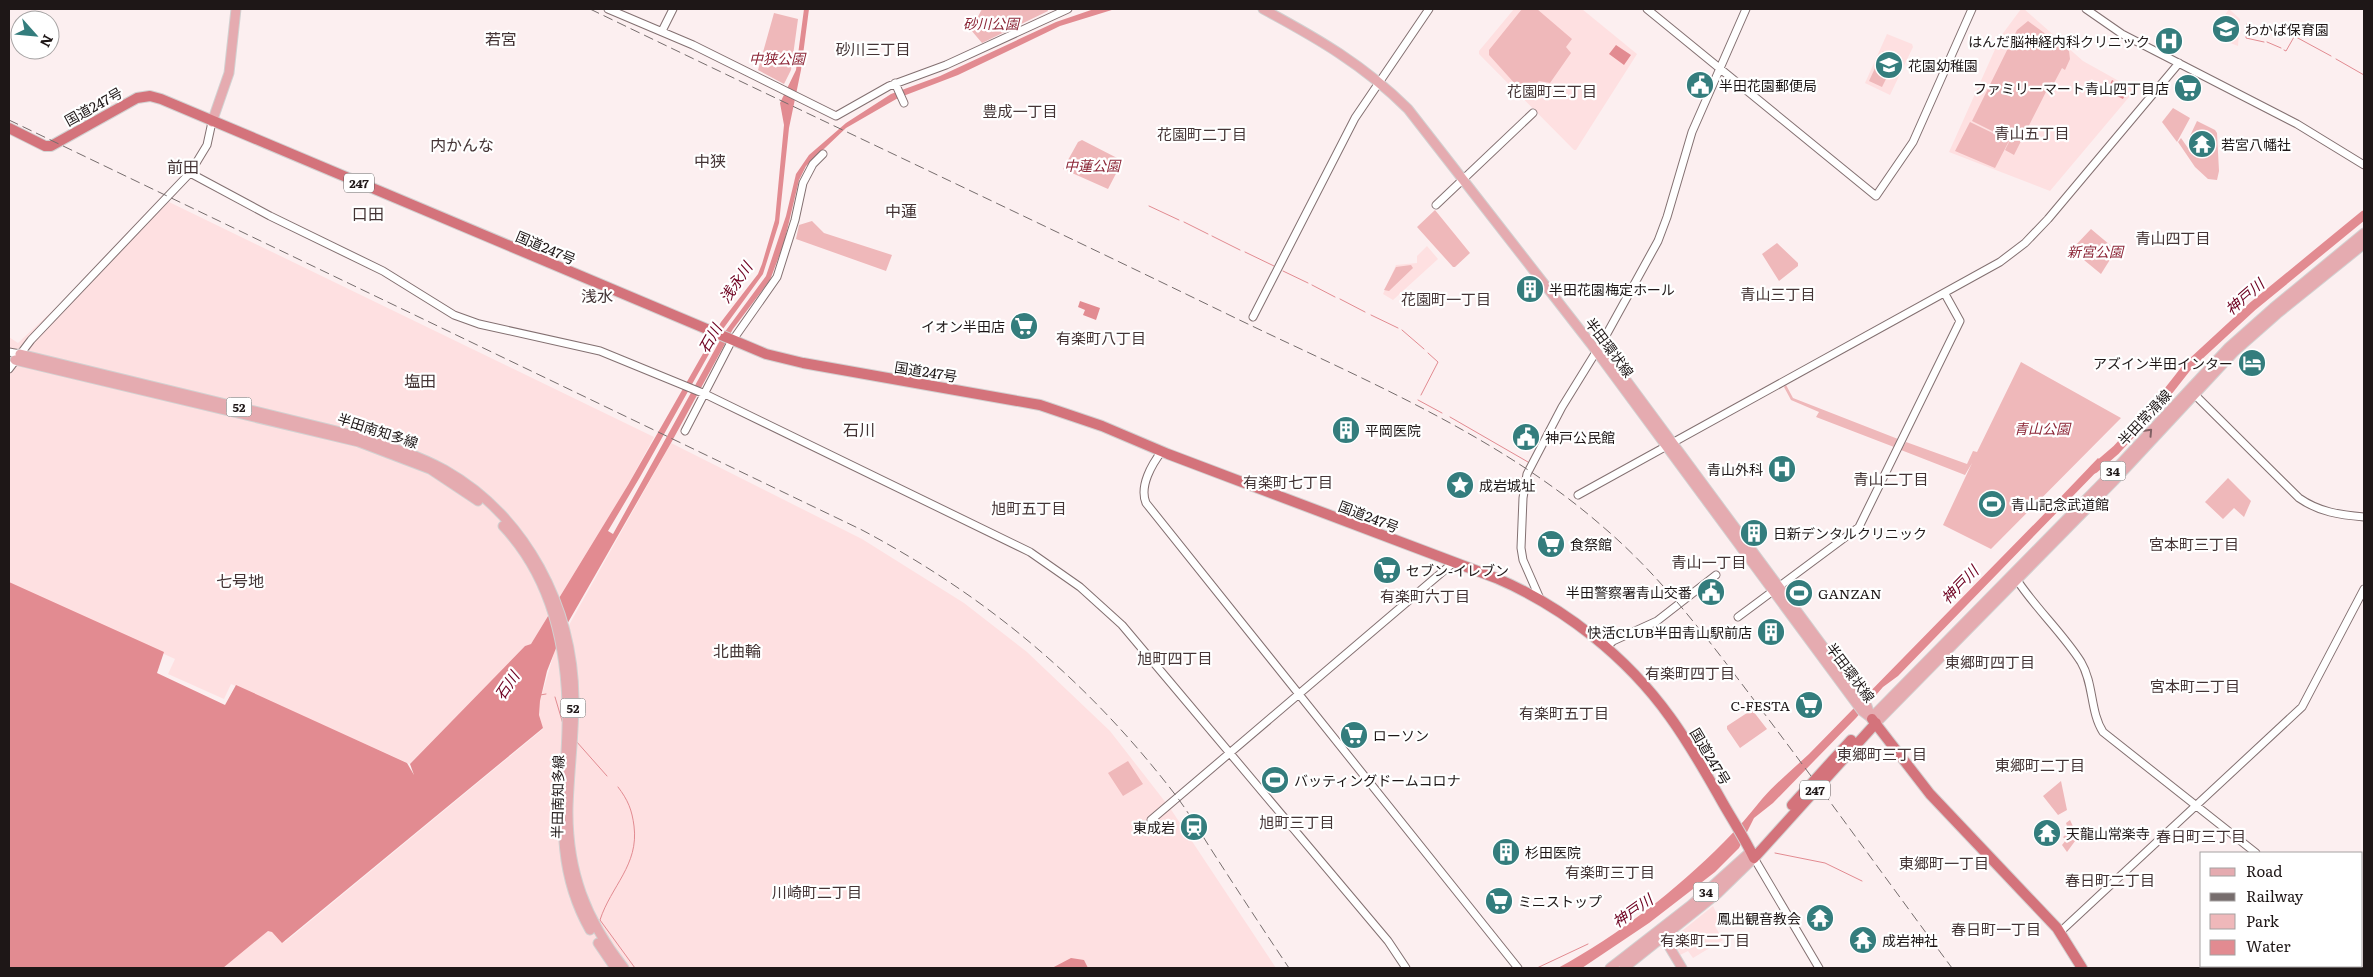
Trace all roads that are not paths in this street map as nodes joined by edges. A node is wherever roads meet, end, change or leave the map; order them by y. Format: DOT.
graph roads {
  1 [pos="236,9"];
  2 [pos="608,9"];
  3 [pos="673,9"];
  4 [pos="1068,9"];
  5 [pos="1263,9"];
  6 [pos="1276,9"];
  7 [pos="1430,9"];
  8 [pos="1647,9"];
  9 [pos="1746,9"];
  10 [pos="1972,9"];
  11 [pos="2086,9"];
  12 [pos="662,31"];
  13 [pos="2179,63"];
  14 [pos="1720,68"];
  15 [pos="1381,79"];
  16 [pos="896,86"];
  17 [pos="904,103"];
  18 [pos="1533,113"];
  19 [pos="212,122"];
  20 [pos="9,128"];
  21 [pos="823,154"];
  22 [pos="2364,165"];
  23 [pos="190,173"];
  24 [pos="1467,178"];
  25 [pos="1436,205"];
  26 [pos="2364,233"];
  27 [pos="2364,244"];
  28 [pos="1946,294"];
  29 [pos="1253,317"];
  30 [pos="731,340"];
  31 [pos="1598,348"];
  32 [pos="9,352"];
  33 [pos="15,358"];
  34 [pos="9,369"];
  35 [pos="2192,391"];
  36 [pos="703,393"];
  37 [pos="685,431"];
  38 [pos="1670,445"];
  39 [pos="1162,451"];
  40 [pos="451,478"];
  41 [pos="1578,495"];
  42 [pos="2364,517"];
  43 [pos="1454,562"];
  44 [pos="1716,575"];
  45 [pos="2014,576"];
  46 [pos="1776,589"];
  47 [pos="2364,589"];
  48 [pos="1541,601"];
  49 [pos="1738,617"];
  50 [pos="1606,648"];
  51 [pos="1299,695"];
  52 [pos="1873,721"];
  53 [pos="1231,755"];
  54 [pos="2194,806"];
  55 [pos="1152,820"];
  56 [pos="1750,850"];
  57 [pos="2255,852"];
  58 [pos="2060,932"];
  59 [pos="1661,934"];
  60 [pos="615,968"];
  61 [pos="624,968"];
  62 [pos="1406,968"];
  63 [pos="1518,968"];
  64 [pos="1610,968"];
  65 [pos="1624,968"];
  66 [pos="1682,968"];
  67 [pos="1819,968"];
  68 [pos="2082,968"];
  1 -- 19 [label="main road"];
  2 -- 12 [label="street"];
  3 -- 12 [label="street"];
  4 -- 16 [label="street"];
  5 -- 15 [label="main road, 半田環状線"];
  6 -- 15 [label="main road, 半田環状線"];
  7 -- 15 [label="street"];
  8 -- 14 [label="street"];
  9 -- 14 [label="street"];
  10 -- 14 [label="street"];
  11 -- 13 [label="street"];
  12 -- 16 [label="street"];
  13 -- 22 [label="street"];
  13 -- 28 [label="street"];
  14 -- 31 [label="street"];
  15 -- 24 [label="main road, 半田環状線"];
  15 -- 29 [label="street"];
  16 -- 17 [label="street"];
  18 -- 24 [label="street"];
  19 -- 20 [label="highway, 国道247号 / 247"];
  19 -- 23 [label="street"];
  19 -- 30 [label="highway, 国道247号 / 247"];
  21 -- 30 [label="street"];
  23 -- 33 [label="street"];
  23 -- 36 [label="street"];
  24 -- 25 [label="street"];
  24 -- 31 [label="main road, 半田環状線"];
  26 -- 35 [label="main road, 半田常滑線 / 34"];
  27 -- 35 [label="main road, 半田常滑線 / 34"];
  28 -- 38 [label="street"];
  28 -- 46 [label="street"];
  30 -- 36 [label="street"];
  30 -- 39 [label="highway, 国道247号 / 247"];
  31 -- 38 [label="main road, 半田環状線"];
  31 -- 48 [label="street"];
  32 -- 33 [label="street"];
  33 -- 34 [label="street"];
  33 -- 40 [label="main road, 半田南知多線 / 52"];
  35 -- 42 [label="street"];
  35 -- 45 [label="main road, 半田常滑線 / 34"];
  36 -- 37 [label="street"];
  36 -- 53 [label="street"];
  38 -- 41 [label="street"];
  38 -- 46 [label="main road, 半田環状線"];
  39 -- 43 [label="highway, 国道247号 / 247"];
  39 -- 51 [label="street"];
  40 -- 60 [label="main road, 半田南知多線 / 52"];
  40 -- 61 [label="main road, 半田南知多線 / 52"];
  43 -- 48 [label="highway, 国道247号 / 247"];
  43 -- 51 [label="street"];
  44 -- 50 [label="street"];
  45 -- 52 [label="main road, 半田常滑線 / 34"];
  45 -- 54 [label="street"];
  46 -- 49 [label="street"];
  46 -- 52 [label="main road, 半田環状線"];
  47 -- 54 [label="street"];
  48 -- 50 [label="highway, 国道247号 / 247"];
  50 -- 56 [label="highway, 国道247号 / 247"];
  51 -- 53 [label="street"];
  51 -- 63 [label="street"];
  52 -- 56 [label="highway, 247"];
  52 -- 58 [label="highway"];
  53 -- 55 [label="street"];
  53 -- 62 [label="street"];
  54 -- 57 [label="street"];
  54 -- 58 [label="street"];
  56 -- 59 [label="main road, 34"];
  56 -- 67 [label="street"];
  58 -- 68 [label="highway"];
  59 -- 64 [label="main road, 34"];
  59 -- 65 [label="main road, 34"];
  59 -- 66 [label="main road"];
}
